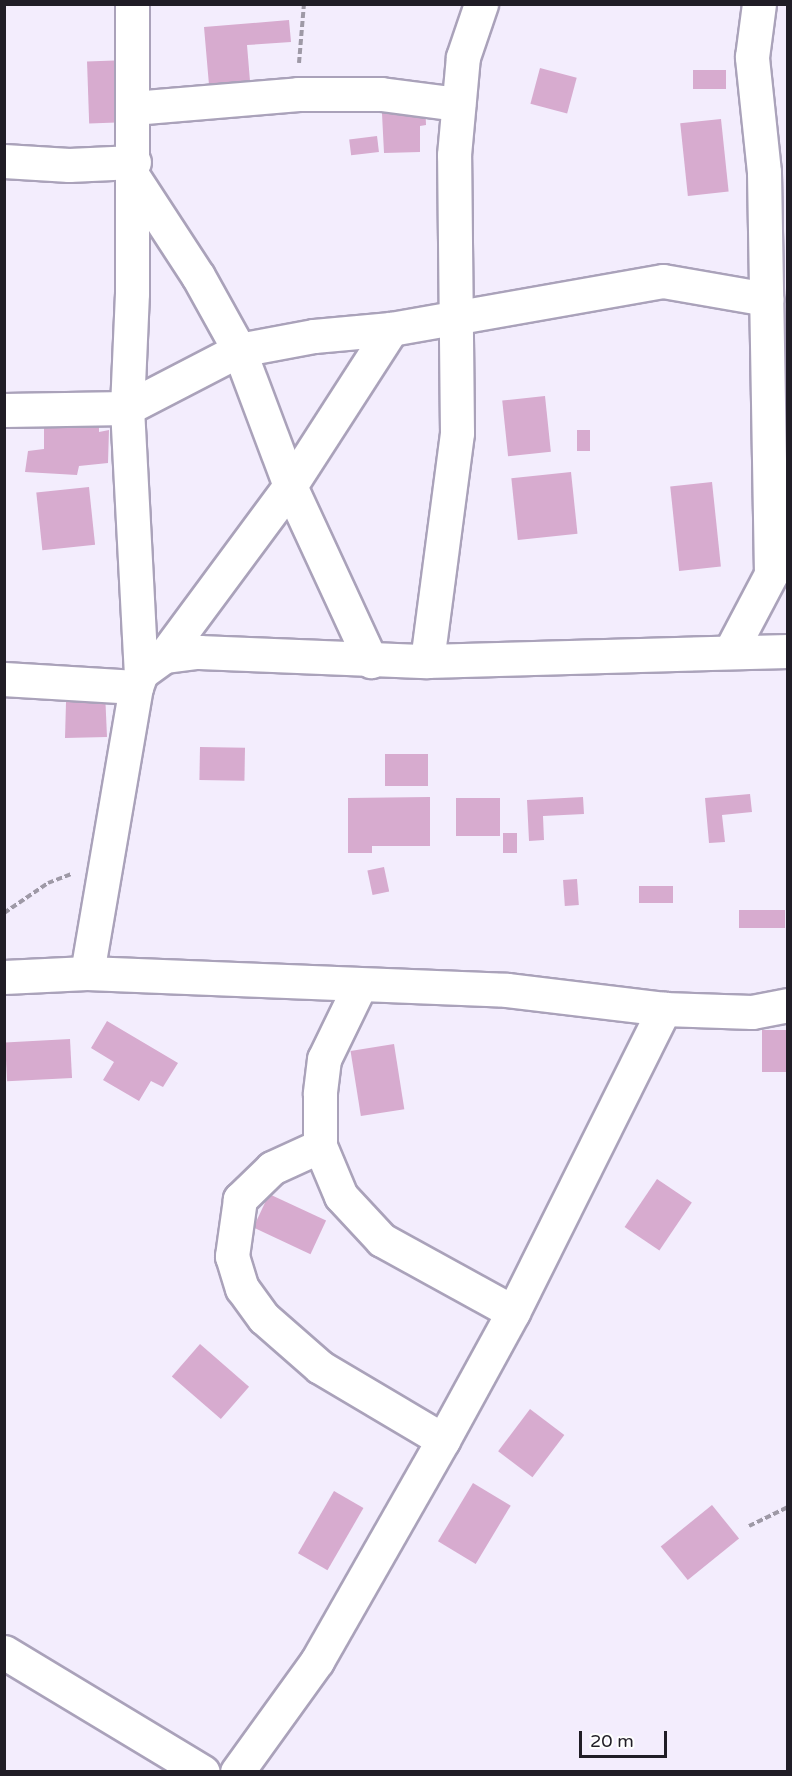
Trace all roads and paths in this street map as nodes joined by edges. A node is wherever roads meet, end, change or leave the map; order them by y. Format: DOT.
graph roads {
  1 [pos="132,4"];
  2 [pos="304,4"];
  3 [pos="481,4"];
  4 [pos="759,4"];
  5 [pos="298,94"];
  6 [pos="458,104"];
  7 [pos="133,108"];
  8 [pos="4,161"];
  9 [pos="134,170"];
  10 [pos="766,299"];
  11 [pos="454,316"];
  12 [pos="391,329"];
  13 [pos="239,350"];
  14 [pos="127,408"];
  15 [pos="4,410"];
  16 [pos="290,486"];
  17 [pos="731,650"];
  18 [pos="788,651"];
  19 [pos="371,661"];
  20 [pos="427,662"];
  21 [pos="147,672"];
  22 [pos="4,680"];
  23 [pos="109,861"];
  24 [pos="4,913"];
  25 [pos="87,973"];
  26 [pos="4,977"];
  27 [pos="360,985"];
  28 [pos="788,1005"];
  29 [pos="664,1009"];
  30 [pos="320,1146"];
  31 [pos="513,1312"];
  32 [pos="442,1440"];
  33 [pos="788,1507"];
  34 [pos="749,1526"];
  35 [pos="4,1652"];
  36 [pos="203,1772"];
  37 [pos="237,1772"];
  1 -- 7 [label="street"];
  2 -- 5 [label="path"];
  3 -- 6 [label="street"];
  4 -- 10 [label="street"];
  5 -- 6 [label="street"];
  5 -- 7 [label="street"];
  6 -- 11 [label="street"];
  7 -- 9 [label="street"];
  8 -- 9 [label="street"];
  9 -- 13 [label="street"];
  9 -- 14 [label="street"];
  10 -- 11 [label="street"];
  10 -- 17 [label="street"];
  11 -- 12 [label="street"];
  11 -- 20 [label="street"];
  12 -- 13 [label="street"];
  12 -- 16 [label="street"];
  13 -- 14 [label="street"];
  13 -- 16 [label="street"];
  14 -- 15 [label="street"];
  14 -- 21 [label="street"];
  16 -- 19 [label="street"];
  16 -- 21 [label="street"];
  17 -- 18 [label="street"];
  17 -- 20 [label="street"];
  19 -- 20 [label="street"];
  19 -- 21 [label="street"];
  21 -- 22 [label="street"];
  21 -- 23 [label="street"];
  23 -- 24 [label="path"];
  23 -- 25 [label="street"];
  25 -- 26 [label="street"];
  25 -- 27 [label="street"];
  27 -- 29 [label="street"];
  27 -- 30 [label="street"];
  28 -- 29 [label="street"];
  29 -- 31 [label="street"];
  30 -- 31 [label="street"];
  30 -- 32 [label="street"];
  31 -- 32 [label="street"];
  32 -- 37 [label="street"];
  33 -- 34 [label="path"];
  35 -- 36 [label="street"];
}
